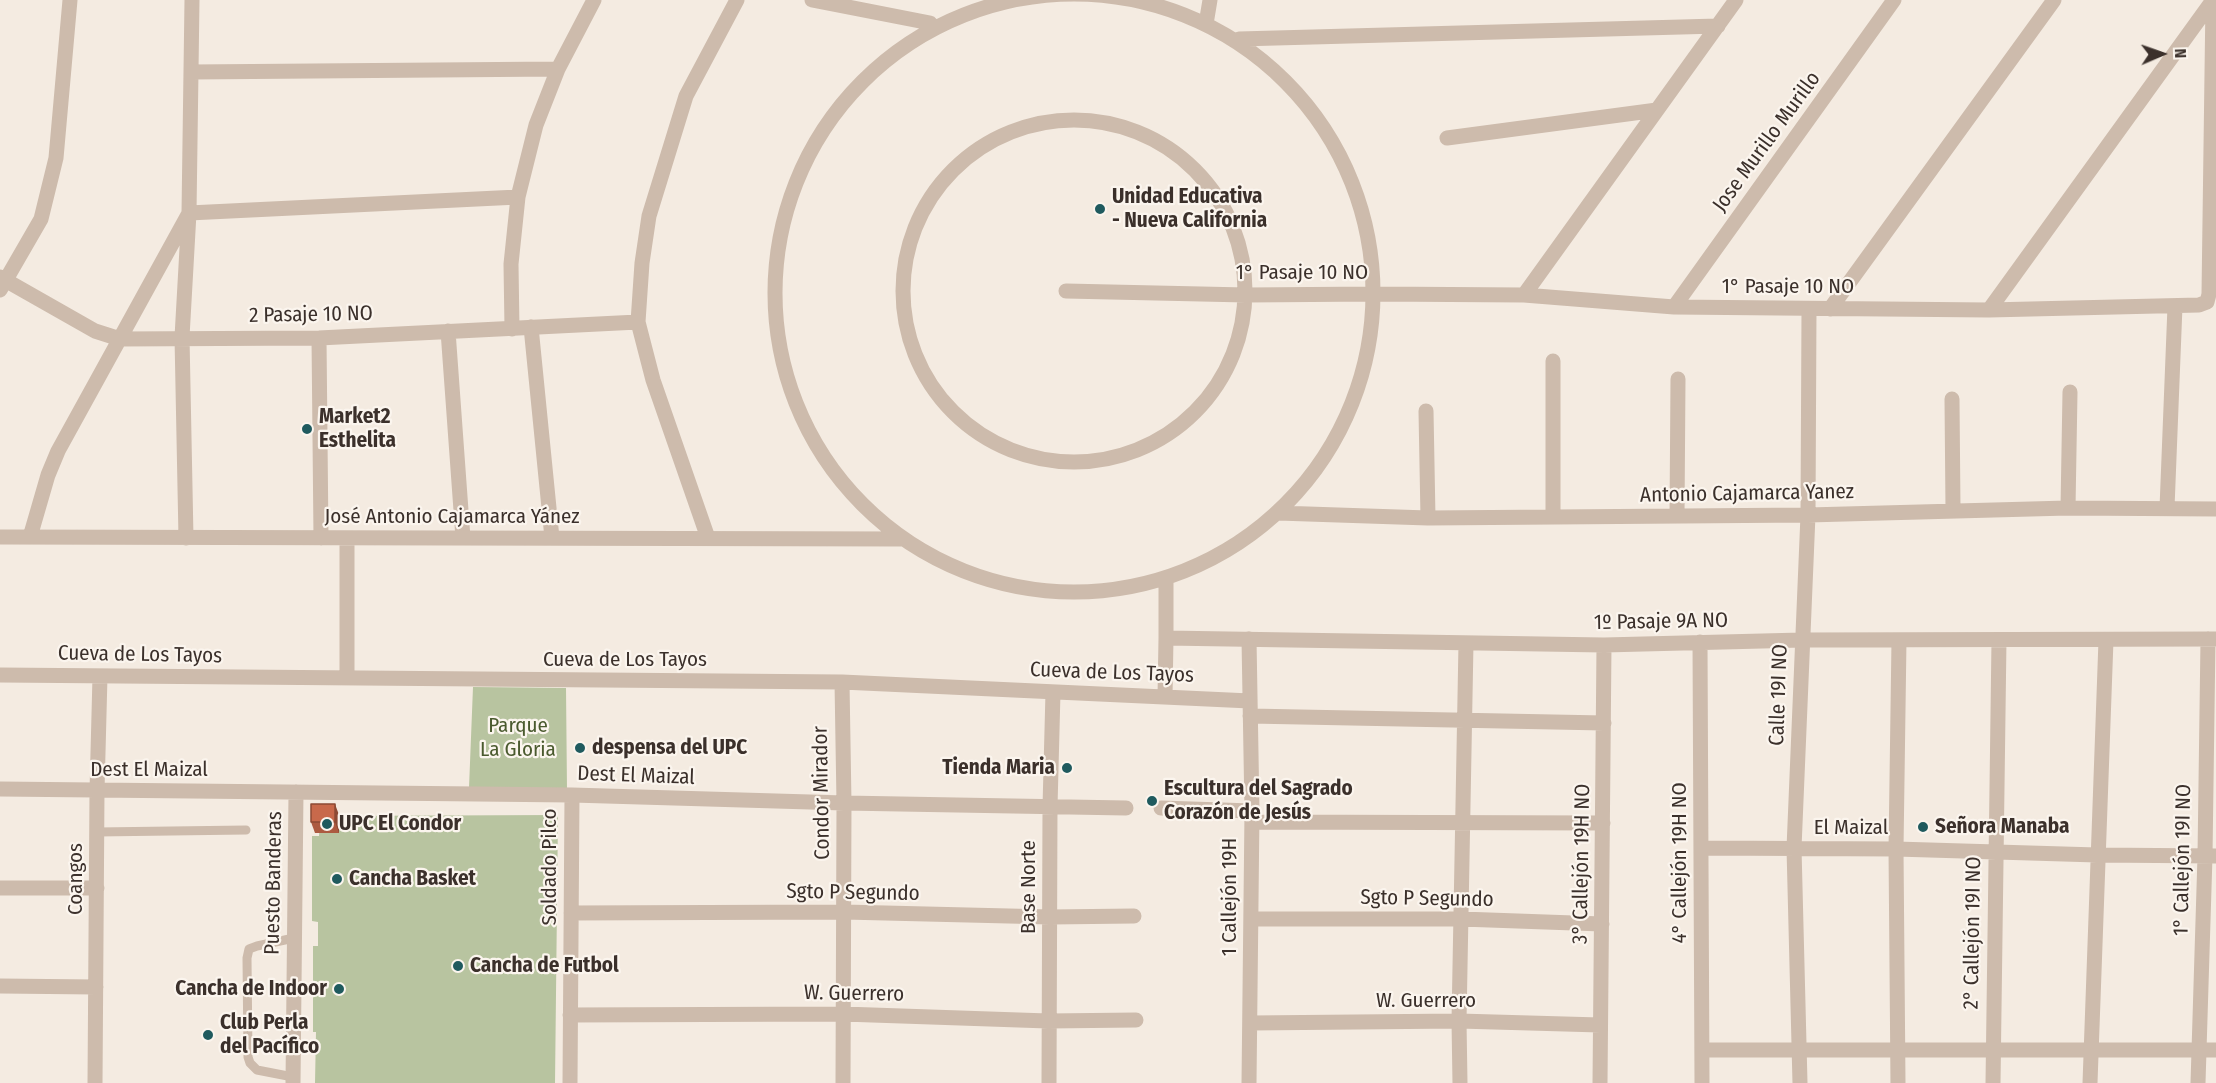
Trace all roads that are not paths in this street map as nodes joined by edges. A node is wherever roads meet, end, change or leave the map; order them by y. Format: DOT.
graph roads {
  1 [pos="70,0"];
  2 [pos="192,0"];
  3 [pos="594,0"];
  4 [pos="737,0"];
  5 [pos="812,0"];
  6 [pos="1210,0"];
  7 [pos="1736,0"];
  8 [pos="1894,0"];
  9 [pos="2054,0"];
  10 [pos="2213,0"];
  11 [pos="930,23"];
  12 [pos="1206,24"];
  13 [pos="1718,26"];
  14 [pos="1239,39"];
  15 [pos="558,69"];
  16 [pos="191,72"];
  17 [pos="1657,110"];
  18 [pos="1446,138"];
  19 [pos="518,197"];
  20 [pos="189,213"];
  21 [pos="2,283"];
  22 [pos="1066,291"];
  23 [pos="1376,294"];
  24 [pos="1524,295"];
  25 [pos="1246,296"];
  26 [pos="2175,306"];
  27 [pos="1674,308"];
  28 [pos="1809,309"];
  29 [pos="1830,309"];
  30 [pos="1989,310"];
  31 [pos="638,322"];
  32 [pos="531,327"];
  33 [pos="512,329"];
  34 [pos="448,331"];
  35 [pos="182,337"];
  36 [pos="320,338"];
  37 [pos="120,339"];
  38 [pos="1553,361"];
  39 [pos="1678,379"];
  40 [pos="2070,392"];
  41 [pos="1952,399"];
  42 [pos="1426,411"];
  43 [pos="2068,508"];
  44 [pos="2167,508"];
  45 [pos="2216,509"];
  46 [pos="1953,510"];
  47 [pos="1278,513"];
  48 [pos="1808,515"];
  49 [pos="1677,516"];
  50 [pos="1553,517"];
  51 [pos="1428,518"];
  52 [pos="0,537"];
  53 [pos="30,537"];
  54 [pos="186,538"];
  55 [pos="321,538"];
  56 [pos="347,538"];
  57 [pos="463,538"];
  58 [pos="552,538"];
  59 [pos="708,538"];
  60 [pos="904,539"];
  61 [pos="1167,578"];
  62 [pos="1166,638"];
  63 [pos="1249,639"];
  64 [pos="2212,639"];
  65 [pos="1802,640"];
  66 [pos="1899,640"];
  67 [pos="1999,640"];
  68 [pos="2106,640"];
  69 [pos="1700,642"];
  70 [pos="1466,643"];
  71 [pos="1604,645"];
  72 [pos="0,675"];
  73 [pos="100,676"];
  74 [pos="347,678"];
  75 [pos="842,682"];
  76 [pos="1053,692"];
  77 [pos="1165,697"];
  78 [pos="1250,701"];
  79 [pos="1251,716"];
  80 [pos="1465,721"];
  81 [pos="1604,723"];
  82 [pos="0,789"];
  83 [pos="97,791"];
  84 [pos="296,792"];
  85 [pos="572,795"];
  86 [pos="844,803"];
  87 [pos="1050,807"];
  88 [pos="1126,808"];
  89 [pos="1161,808"];
  90 [pos="1252,816"];
  91 [pos="1603,823"];
  92 [pos="1462,824"];
  93 [pos="246,831"];
  94 [pos="97,832"];
  95 [pos="1701,848"];
  96 [pos="1794,848"];
  97 [pos="1896,849"];
  98 [pos="1994,853"];
  99 [pos="2097,855"];
  100 [pos="2210,856"];
  101 [pos="0,888"];
  102 [pos="98,888"];
  103 [pos="844,912"];
  104 [pos="571,913"];
  105 [pos="1134,916"];
  106 [pos="1050,917"];
  107 [pos="1251,919"];
  108 [pos="1461,919"];
  109 [pos="1602,924"];
  110 [pos="294,938"];
  111 [pos="0,986"];
  112 [pos="96,987"];
  113 [pos="843,1014"];
  114 [pos="570,1015"];
  115 [pos="1136,1020"];
  116 [pos="1048,1021"];
  117 [pos="1459,1022"];
  118 [pos="1251,1023"];
  119 [pos="1600,1025"];
  120 [pos="1799,1049"];
  121 [pos="1898,1049"];
  122 [pos="2198,1049"];
  123 [pos="1702,1050"];
  124 [pos="1992,1050"];
  125 [pos="2090,1050"];
  126 [pos="2216,1050"];
  127 [pos="293,1080"];
  128 [pos="95,1083"];
  129 [pos="570,1083"];
  130 [pos="843,1083"];
  131 [pos="1049,1083"];
  132 [pos="1250,1083"];
  133 [pos="1460,1083"];
  134 [pos="1600,1083"];
  135 [pos="1702,1083"];
  136 [pos="1800,1083"];
  137 [pos="1898,1083"];
  138 [pos="1993,1083"];
  139 [pos="2090,1083"];
  140 [pos="2198,1083"];
  1 -- 21 [label="street"];
  2 -- 16 [label="street"];
  3 -- 15 [label="street"];
  4 -- 31 [label="street"];
  5 -- 11 [label="street"];
  6 -- 12 [label="street"];
  7 -- 13 [label="street"];
  8 -- 27 [label="street, Jose Murillo Murillo"];
  9 -- 29 [label="street"];
  10 -- 26 [label="street, 1° Pasaje 10 NO"];
  10 -- 30 [label="street"];
  11 -- 12 [label="street"];
  11 -- 60 [label="street"];
  12 -- 14 [label="street"];
  13 -- 14 [label="street"];
  13 -- 17 [label="street"];
  14 -- 23 [label="street"];
  15 -- 16 [label="street"];
  15 -- 19 [label="street"];
  16 -- 20 [label="street"];
  17 -- 18 [label="street"];
  17 -- 24 [label="street"];
  19 -- 20 [label="street"];
  19 -- 33 [label="street"];
  20 -- 35 [label="street"];
  20 -- 37 [label="street"];
  21 -- 37 [label="street, 2 Pasaje 10 NO"];
  22 -- 25 [label="street, 1° Pasaje 10 NO"];
  23 -- 24 [label="street, 1° Pasaje 10 NO"];
  23 -- 25 [label="street, 1° Pasaje 10 NO"];
  23 -- 47 [label="street"];
  24 -- 27 [label="street, 1° Pasaje 10 NO"];
  25 -- 25 [label="street"];
  26 -- 30 [label="street, 1° Pasaje 10 NO"];
  26 -- 44 [label="street"];
  27 -- 28 [label="street, 1° Pasaje 10 NO"];
  28 -- 29 [label="street, 1° Pasaje 10 NO"];
  28 -- 48 [label="street, Calle 19I NO"];
  29 -- 30 [label="street, 1° Pasaje 10 NO"];
  31 -- 32 [label="street, 2 Pasaje 10 NO"];
  31 -- 59 [label="street"];
  32 -- 33 [label="street, 2 Pasaje 10 NO"];
  32 -- 58 [label="street"];
  33 -- 34 [label="street, 2 Pasaje 10 NO"];
  34 -- 36 [label="street, 2 Pasaje 10 NO"];
  34 -- 57 [label="street"];
  35 -- 36 [label="street, 2 Pasaje 10 NO"];
  35 -- 37 [label="street, 2 Pasaje 10 NO"];
  35 -- 54 [label="street"];
  36 -- 55 [label="street"];
  37 -- 53 [label="street"];
  38 -- 50 [label="street"];
  39 -- 49 [label="street"];
  40 -- 43 [label="street"];
  41 -- 46 [label="street"];
  42 -- 51 [label="street"];
  43 -- 44 [label="street, Antonio Cajamarca Yanez"];
  43 -- 46 [label="street, Antonio Cajamarca Yanez"];
  44 -- 45 [label="street, Antonio Cajamarca Yanez"];
  46 -- 48 [label="street, Antonio Cajamarca Yanez"];
  47 -- 51 [label="street, Antonio Cajamarca Yanez"];
  47 -- 61 [label="street"];
  48 -- 49 [label="street, Antonio Cajamarca Yanez"];
  48 -- 65 [label="street, Calle 19I NO"];
  49 -- 50 [label="street, Antonio Cajamarca Yanez"];
  50 -- 51 [label="street, Antonio Cajamarca Yanez"];
  52 -- 53 [label="street, José Antonio Cajamarca Yánez"];
  53 -- 54 [label="street, José Antonio Cajamarca Yánez"];
  54 -- 55 [label="street, José Antonio Cajamarca Yánez"];
  55 -- 56 [label="street, José Antonio Cajamarca Yánez"];
  56 -- 57 [label="street, José Antonio Cajamarca Yánez"];
  56 -- 74 [label="street"];
  57 -- 58 [label="street, José Antonio Cajamarca Yánez"];
  58 -- 59 [label="street, José Antonio Cajamarca Yánez"];
  59 -- 60 [label="street, José Antonio Cajamarca Yánez"];
  60 -- 61 [label="street"];
  61 -- 62 [label="street"];
  62 -- 63 [label="street, 1º Pasaje 9A NO"];
  62 -- 77 [label="street"];
  63 -- 70 [label="street, 1º Pasaje 9A NO"];
  63 -- 78 [label="street, 1 Callejón 19H"];
  64 -- 68 [label="street, 1º Pasaje 9A NO"];
  64 -- 100 [label="street, 1° Callejón 19I NO"];
  65 -- 66 [label="street, 1º Pasaje 9A NO"];
  65 -- 69 [label="street, 1º Pasaje 9A NO"];
  65 -- 96 [label="street, Calle 19I NO"];
  66 -- 67 [label="street, 1º Pasaje 9A NO"];
  66 -- 97 [label="street"];
  67 -- 68 [label="street, 1º Pasaje 9A NO"];
  67 -- 98 [label="street, 2° Callejón 19I NO"];
  68 -- 99 [label="street"];
  69 -- 71 [label="street, 1º Pasaje 9A NO"];
  69 -- 95 [label="street, 4° Callejón 19H NO"];
  70 -- 71 [label="street, 1º Pasaje 9A NO"];
  70 -- 80 [label="street"];
  71 -- 81 [label="street, 3° Callejón 19H NO"];
  72 -- 73 [label="street, Cueva de Los Tayos"];
  73 -- 74 [label="street, Cueva de Los Tayos"];
  73 -- 83 [label="street, Coangos"];
  74 -- 75 [label="street, Cueva de Los Tayos"];
  75 -- 76 [label="street, Cueva de Los Tayos"];
  75 -- 86 [label="street, Condor Mirador"];
  76 -- 77 [label="street, Cueva de Los Tayos"];
  76 -- 87 [label="street, Base Norte"];
  77 -- 78 [label="street, Cueva de Los Tayos"];
  78 -- 79 [label="street, 1 Callejón 19H"];
  79 -- 80 [label="street"];
  79 -- 90 [label="street, 1 Callejón 19H"];
  80 -- 81 [label="street"];
  80 -- 92 [label="street"];
  81 -- 91 [label="street, 3° Callejón 19H NO"];
  82 -- 83 [label="street, Dest El Maizal"];
  83 -- 84 [label="street, Dest El Maizal"];
  83 -- 94 [label="street, Coangos"];
  84 -- 85 [label="street, Dest El Maizal"];
  84 -- 110 [label="street, Puesto Banderas"];
  85 -- 86 [label="street, Dest El Maizal"];
  85 -- 104 [label="street, Soldado Pilco"];
  86 -- 87 [label="street, Dest El Maizal"];
  86 -- 103 [label="street, Condor Mirador"];
  87 -- 88 [label="street, Dest El Maizal"];
  87 -- 106 [label="street, Base Norte"];
  89 -- 90 [label="street"];
  90 -- 92 [label="street"];
  90 -- 107 [label="street, 1 Callejón 19H"];
  91 -- 92 [label="street"];
  91 -- 109 [label="street, 3° Callejón 19H NO"];
  92 -- 108 [label="street"];
  93 -- 94 [label="lane"];
  94 -- 102 [label="street, Coangos"];
  95 -- 96 [label="street, El Maizal"];
  95 -- 123 [label="street, 4° Callejón 19H NO"];
  96 -- 97 [label="street, El Maizal"];
  96 -- 120 [label="street, Calle 19I NO"];
  97 -- 98 [label="street, El Maizal"];
  97 -- 121 [label="street"];
  98 -- 99 [label="street, El Maizal"];
  98 -- 124 [label="street, 2° Callejón 19I NO"];
  99 -- 100 [label="street, El Maizal"];
  99 -- 125 [label="street"];
  100 -- 122 [label="street, 1° Callejón 19I NO"];
  101 -- 102 [label="street"];
  102 -- 112 [label="street, Coangos"];
  103 -- 104 [label="street, Sgto P Segundo"];
  103 -- 106 [label="street, Sgto P Segundo"];
  103 -- 113 [label="street, Condor Mirador"];
  104 -- 114 [label="street, Soldado Pilco"];
  105 -- 106 [label="street, Sgto P Segundo"];
  106 -- 116 [label="street, Base Norte"];
  107 -- 108 [label="street, Sgto P Segundo"];
  107 -- 118 [label="street, 1 Callejón 19H"];
  108 -- 109 [label="street, Sgto P Segundo"];
  108 -- 117 [label="street"];
  109 -- 119 [label="street, 3° Callejón 19H NO"];
  110 -- 127 [label="street, Puesto Banderas"];
  110 -- 127 [label="lane"];
  111 -- 112 [label="street"];
  112 -- 128 [label="street, Coangos"];
  113 -- 114 [label="street, W. Guerrero"];
  113 -- 116 [label="street, W. Guerrero"];
  113 -- 130 [label="street, Condor Mirador"];
  114 -- 129 [label="street, Soldado Pilco"];
  115 -- 116 [label="street, W. Guerrero"];
  116 -- 131 [label="street, Base Norte"];
  117 -- 118 [label="street, W. Guerrero"];
  117 -- 119 [label="street, W. Guerrero"];
  117 -- 133 [label="street"];
  118 -- 132 [label="street, 1 Callejón 19H"];
  119 -- 134 [label="street, 3° Callejón 19H NO"];
  120 -- 121 [label="street"];
  120 -- 123 [label="street"];
  120 -- 136 [label="street, Calle 19I NO"];
  121 -- 124 [label="street"];
  121 -- 137 [label="street"];
  122 -- 125 [label="street"];
  122 -- 126 [label="street"];
  122 -- 140 [label="street, 1° Callejón 19I NO"];
  123 -- 135 [label="street, 4° Callejón 19H NO"];
  124 -- 125 [label="street"];
  124 -- 138 [label="street, 2° Callejón 19I NO"];
  125 -- 139 [label="street"];
}
